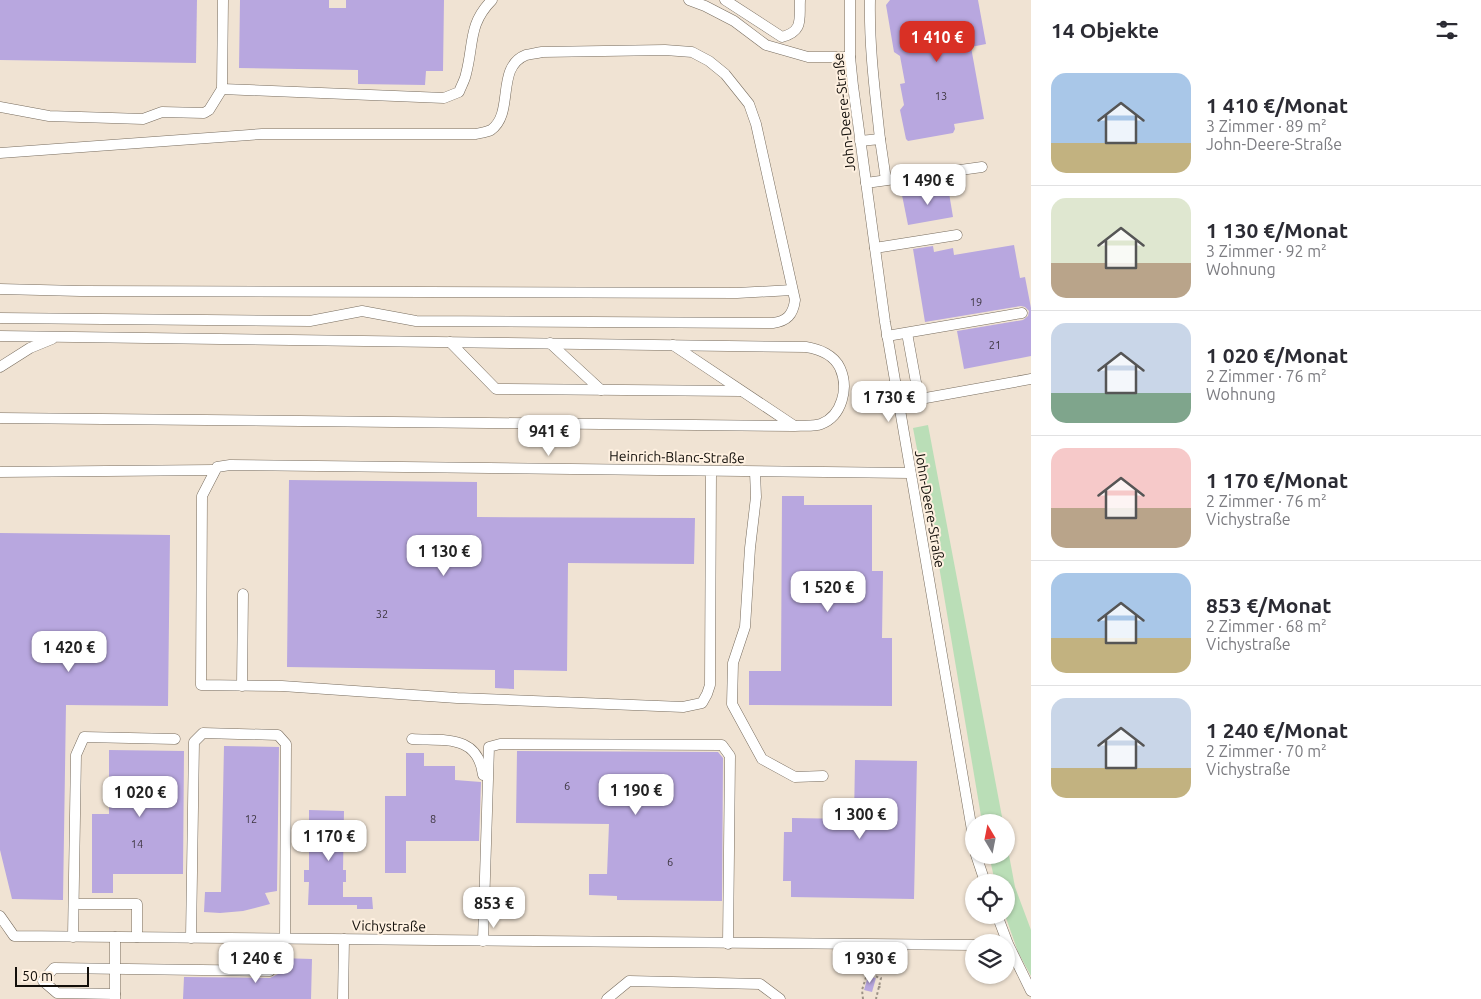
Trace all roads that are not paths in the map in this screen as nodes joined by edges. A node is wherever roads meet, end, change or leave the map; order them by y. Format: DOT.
graph roads {
  1 [pos="223,0"];
  2 [pos="492,0"];
  3 [pos="689,0"];
  4 [pos="725,0"];
  5 [pos="800,0"];
  6 [pos="850,0"];
  7 [pos="870,0"];
  8 [pos="850,57"];
  9 [pos="222,90"];
  10 [pos="0,108"];
  11 [pos="880,139"];
  12 [pos="860,141"];
  13 [pos="0,153"];
  14 [pos="982,167"];
  15 [pos="886,180"];
  16 [pos="866,183"];
  17 [pos="957,235"];
  18 [pos="875,248"];
  19 [pos="0,289"];
  20 [pos="792,290"];
  21 [pos="1022,313"];
  22 [pos="0,318"];
  23 [pos="907,333"];
  24 [pos="0,336"];
  25 [pos="887,336"];
  26 [pos="57,337"];
  27 [pos="450,342"];
  28 [pos="550,343"];
  29 [pos="673,345"];
  30 [pos="0,367"];
  31 [pos="1031,380"];
  32 [pos="601,390"];
  33 [pos="741,391"];
  34 [pos="919,399"];
  35 [pos="898,403"];
  36 [pos="0,418"];
  37 [pos="794,426"];
  38 [pos="0,472"];
  39 [pos="711,472"];
  40 [pos="755,472"];
  41 [pos="910,473"];
  42 [pos="212,474"];
  43 [pos="243,594"];
  44 [pos="242,686"];
  45 [pos="175,739"];
  46 [pos="412,740"];
  47 [pos="824,776"];
  48 [pos="969,814"];
  49 [pos="79,904"];
  50 [pos="0,916"];
  51 [pos="73,937"];
  52 [pos="115,937"];
  53 [pos="137,937"];
  54 [pos="191,938"];
  55 [pos="270,939"];
  56 [pos="286,939"];
  57 [pos="344,939"];
  58 [pos="480,941"];
  59 [pos="728,944"];
  60 [pos="965,945"];
  61 [pos="1015,960"];
  62 [pos="115,968"];
  63 [pos="1031,991"];
  64 [pos="115,997"];
  65 [pos="343,999"];
  66 [pos="607,999"];
  67 [pos="780,999"];
  1 -- 9 [label="street"];
  2 -- 9 [label="street"];
  3 -- 8 [label="street"];
  4 -- 5 [label="street"];
  6 -- 8 [label="street, John-Deere-Straße"];
  7 -- 11 [label="street"];
  8 -- 12 [label="street, John-Deere-Straße"];
  9 -- 10 [label="street"];
  11 -- 12 [label="street"];
  11 -- 15 [label="street"];
  12 -- 16 [label="street, John-Deere-Straße"];
  13 -- 20 [label="street"];
  14 -- 15 [label="street"];
  15 -- 16 [label="street"];
  16 -- 18 [label="street, John-Deere-Straße"];
  17 -- 18 [label="street"];
  18 -- 25 [label="street, John-Deere-Straße"];
  19 -- 20 [label="street"];
  20 -- 22 [label="street"];
  21 -- 23 [label="street"];
  23 -- 25 [label="street"];
  23 -- 34 [label="street"];
  24 -- 26 [label="street"];
  25 -- 35 [label="street, John-Deere-Straße"];
  26 -- 27 [label="street"];
  26 -- 30 [label="street"];
  27 -- 28 [label="street"];
  27 -- 32 [label="street"];
  28 -- 29 [label="street"];
  28 -- 32 [label="street"];
  29 -- 33 [label="street"];
  29 -- 37 [label="street"];
  31 -- 34 [label="street"];
  32 -- 33 [label="street"];
  33 -- 37 [label="street"];
  34 -- 35 [label="street"];
  35 -- 41 [label="street, John-Deere-Straße"];
  36 -- 37 [label="street"];
  38 -- 42 [label="street, Heinrich-Blanc-Straße"];
  39 -- 40 [label="street, Heinrich-Blanc-Straße"];
  39 -- 42 [label="street, Heinrich-Blanc-Straße"];
  39 -- 44 [label="street"];
  40 -- 41 [label="street, Heinrich-Blanc-Straße"];
  40 -- 47 [label="street"];
  41 -- 48 [label="street, John-Deere-Straße"];
  42 -- 44 [label="street"];
  43 -- 44 [label="street"];
  45 -- 51 [label="street"];
  46 -- 58 [label="street"];
  49 -- 53 [label="street"];
  50 -- 51 [label="street, Vichystraße"];
  51 -- 52 [label="street, Vichystraße"];
  52 -- 53 [label="street, Vichystraße"];
  52 -- 62 [label="street"];
  53 -- 54 [label="street, Vichystraße"];
  54 -- 55 [label="street, Vichystraße"];
  54 -- 56 [label="street"];
  55 -- 56 [label="street, Vichystraße"];
  55 -- 62 [label="street"];
  56 -- 57 [label="street, Vichystraße"];
  57 -- 58 [label="street, Vichystraße"];
  57 -- 65 [label="street"];
  58 -- 59 [label="street, Vichystraße"];
  58 -- 59 [label="street"];
  59 -- 60 [label="street, Vichystraße"];
  61 -- 63 [label="street"];
  62 -- 64 [label="street"];
  62 -- 64 [label="street"];
  66 -- 67 [label="street"];
}
